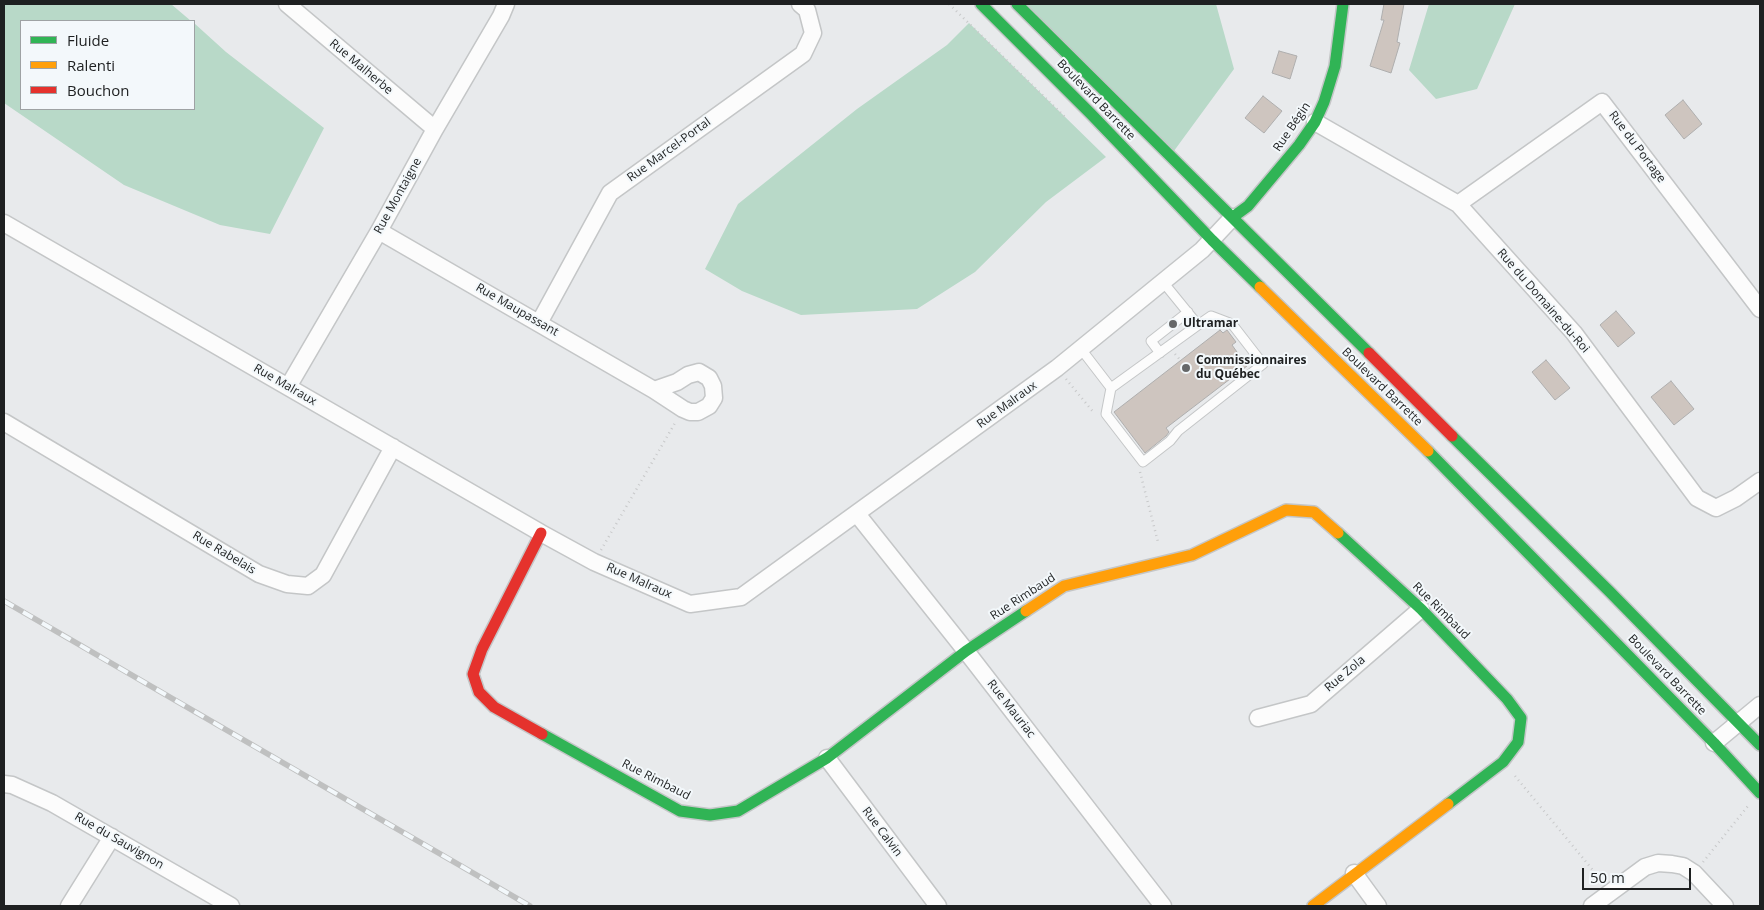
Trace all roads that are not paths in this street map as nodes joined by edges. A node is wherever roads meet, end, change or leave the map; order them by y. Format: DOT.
graph roads {
  1 [pos="287,4"];
  2 [pos="506,4"];
  3 [pos="800,4"];
  4 [pos="981,4"];
  5 [pos="1017,4"];
  6 [pos="1343,4"];
  7 [pos="1315,122"];
  8 [pos="435,129"];
  9 [pos="1458,204"];
  10 [pos="1233,217"];
  11 [pos="4,224"];
  12 [pos="379,231"];
  13 [pos="1212,240"];
  14 [pos="1163,282"];
  15 [pos="1760,309"];
  16 [pos="1188,312"];
  17 [pos="539,323"];
  18 [pos="1198,324"];
  19 [pos="1081,348"];
  20 [pos="1160,352"];
  21 [pos="288,386"];
  22 [pos="1111,388"];
  23 [pos="654,390"];
  24 [pos="4,422"];
  25 [pos="393,447"];
  26 [pos="1760,481"];
  27 [pos="857,514"];
  28 [pos="541,533"];
  29 [pos="1421,610"];
  30 [pos="966,651"];
  31 [pos="1760,705"];
  32 [pos="1258,718"];
  33 [pos="1739,723"];
  34 [pos="1714,743"];
  35 [pos="1760,745"];
  36 [pos="827,758"];
  37 [pos="4,784"];
  38 [pos="1760,793"];
  39 [pos="112,837"];
  40 [pos="1354,874"];
  41 [pos="69,906"];
  42 [pos="231,906"];
  43 [pos="938,906"];
  44 [pos="1163,906"];
  45 [pos="1313,906"];
  46 [pos="1378,906"];
  47 [pos="1592,906"];
  48 [pos="1725,906"];
  1 -- 8 [label="street, Rue Malherbe"];
  2 -- 8 [label="street, Rue Montaigne"];
  3 -- 17 [label="street, Rue Marcel-Portal"];
  4 -- 13 [label="main road, Boulevard Barrette"];
  5 -- 10 [label="main road, Boulevard Barrette"];
  6 -- 7 [label="main road, Rue Bégin"];
  7 -- 9 [label="street, Rue du Domaine-du-Roi"];
  7 -- 10 [label="main road, Rue Bégin"];
  8 -- 12 [label="street, Rue Montaigne"];
  9 -- 15 [label="street, Rue du Portage"];
  9 -- 26 [label="street, Rue du Domaine-du-Roi"];
  10 -- 13 [label="street, Rue Malraux"];
  10 -- 33 [label="main road, Boulevard Barrette"];
  11 -- 21 [label="street, Rue Malraux"];
  12 -- 17 [label="street, Rue Maupassant"];
  12 -- 21 [label="street, Rue Montaigne"];
  13 -- 14 [label="street, Rue Malraux"];
  13 -- 34 [label="main road, Boulevard Barrette"];
  14 -- 16 [label="lane"];
  14 -- 19 [label="street, Rue Malraux"];
  16 -- 18 [label="lane"];
  16 -- 20 [label="lane"];
  17 -- 23 [label="street, Rue Maupassant"];
  18 -- 20 [label="lane"];
  18 -- 22 [label="lane"];
  19 -- 22 [label="lane"];
  19 -- 27 [label="street, Rue Malraux"];
  20 -- 22 [label="lane"];
  21 -- 25 [label="street, Rue Malraux"];
  23 -- 23 [label="street, Rue Maupassant"];
  24 -- 25 [label="street, Rue Rabelais"];
  25 -- 28 [label="street, Rue Malraux"];
  27 -- 28 [label="street, Rue Malraux"];
  27 -- 30 [label="street, Rue Mauriac"];
  28 -- 36 [label="main road, Rue Rimbaud"];
  29 -- 30 [label="main road, Rue Rimbaud"];
  29 -- 32 [label="street, Rue Zola"];
  29 -- 40 [label="main road, Rue Rimbaud"];
  30 -- 36 [label="main road, Rue Rimbaud"];
  30 -- 44 [label="street, Rue Mauriac"];
  31 -- 33 [label="street"];
  33 -- 34 [label="street"];
  33 -- 35 [label="main road, Boulevard Barrette"];
  34 -- 38 [label="main road, Boulevard Barrette"];
  36 -- 43 [label="street, Rue Calvin"];
  37 -- 39 [label="street, Rue du Sauvignon"];
  39 -- 41 [label="street"];
  39 -- 42 [label="street, Rue du Sauvignon"];
  40 -- 45 [label="main road, Rue Rimbaud"];
  40 -- 46 [label="street"];
  47 -- 48 [label="street"];
}
